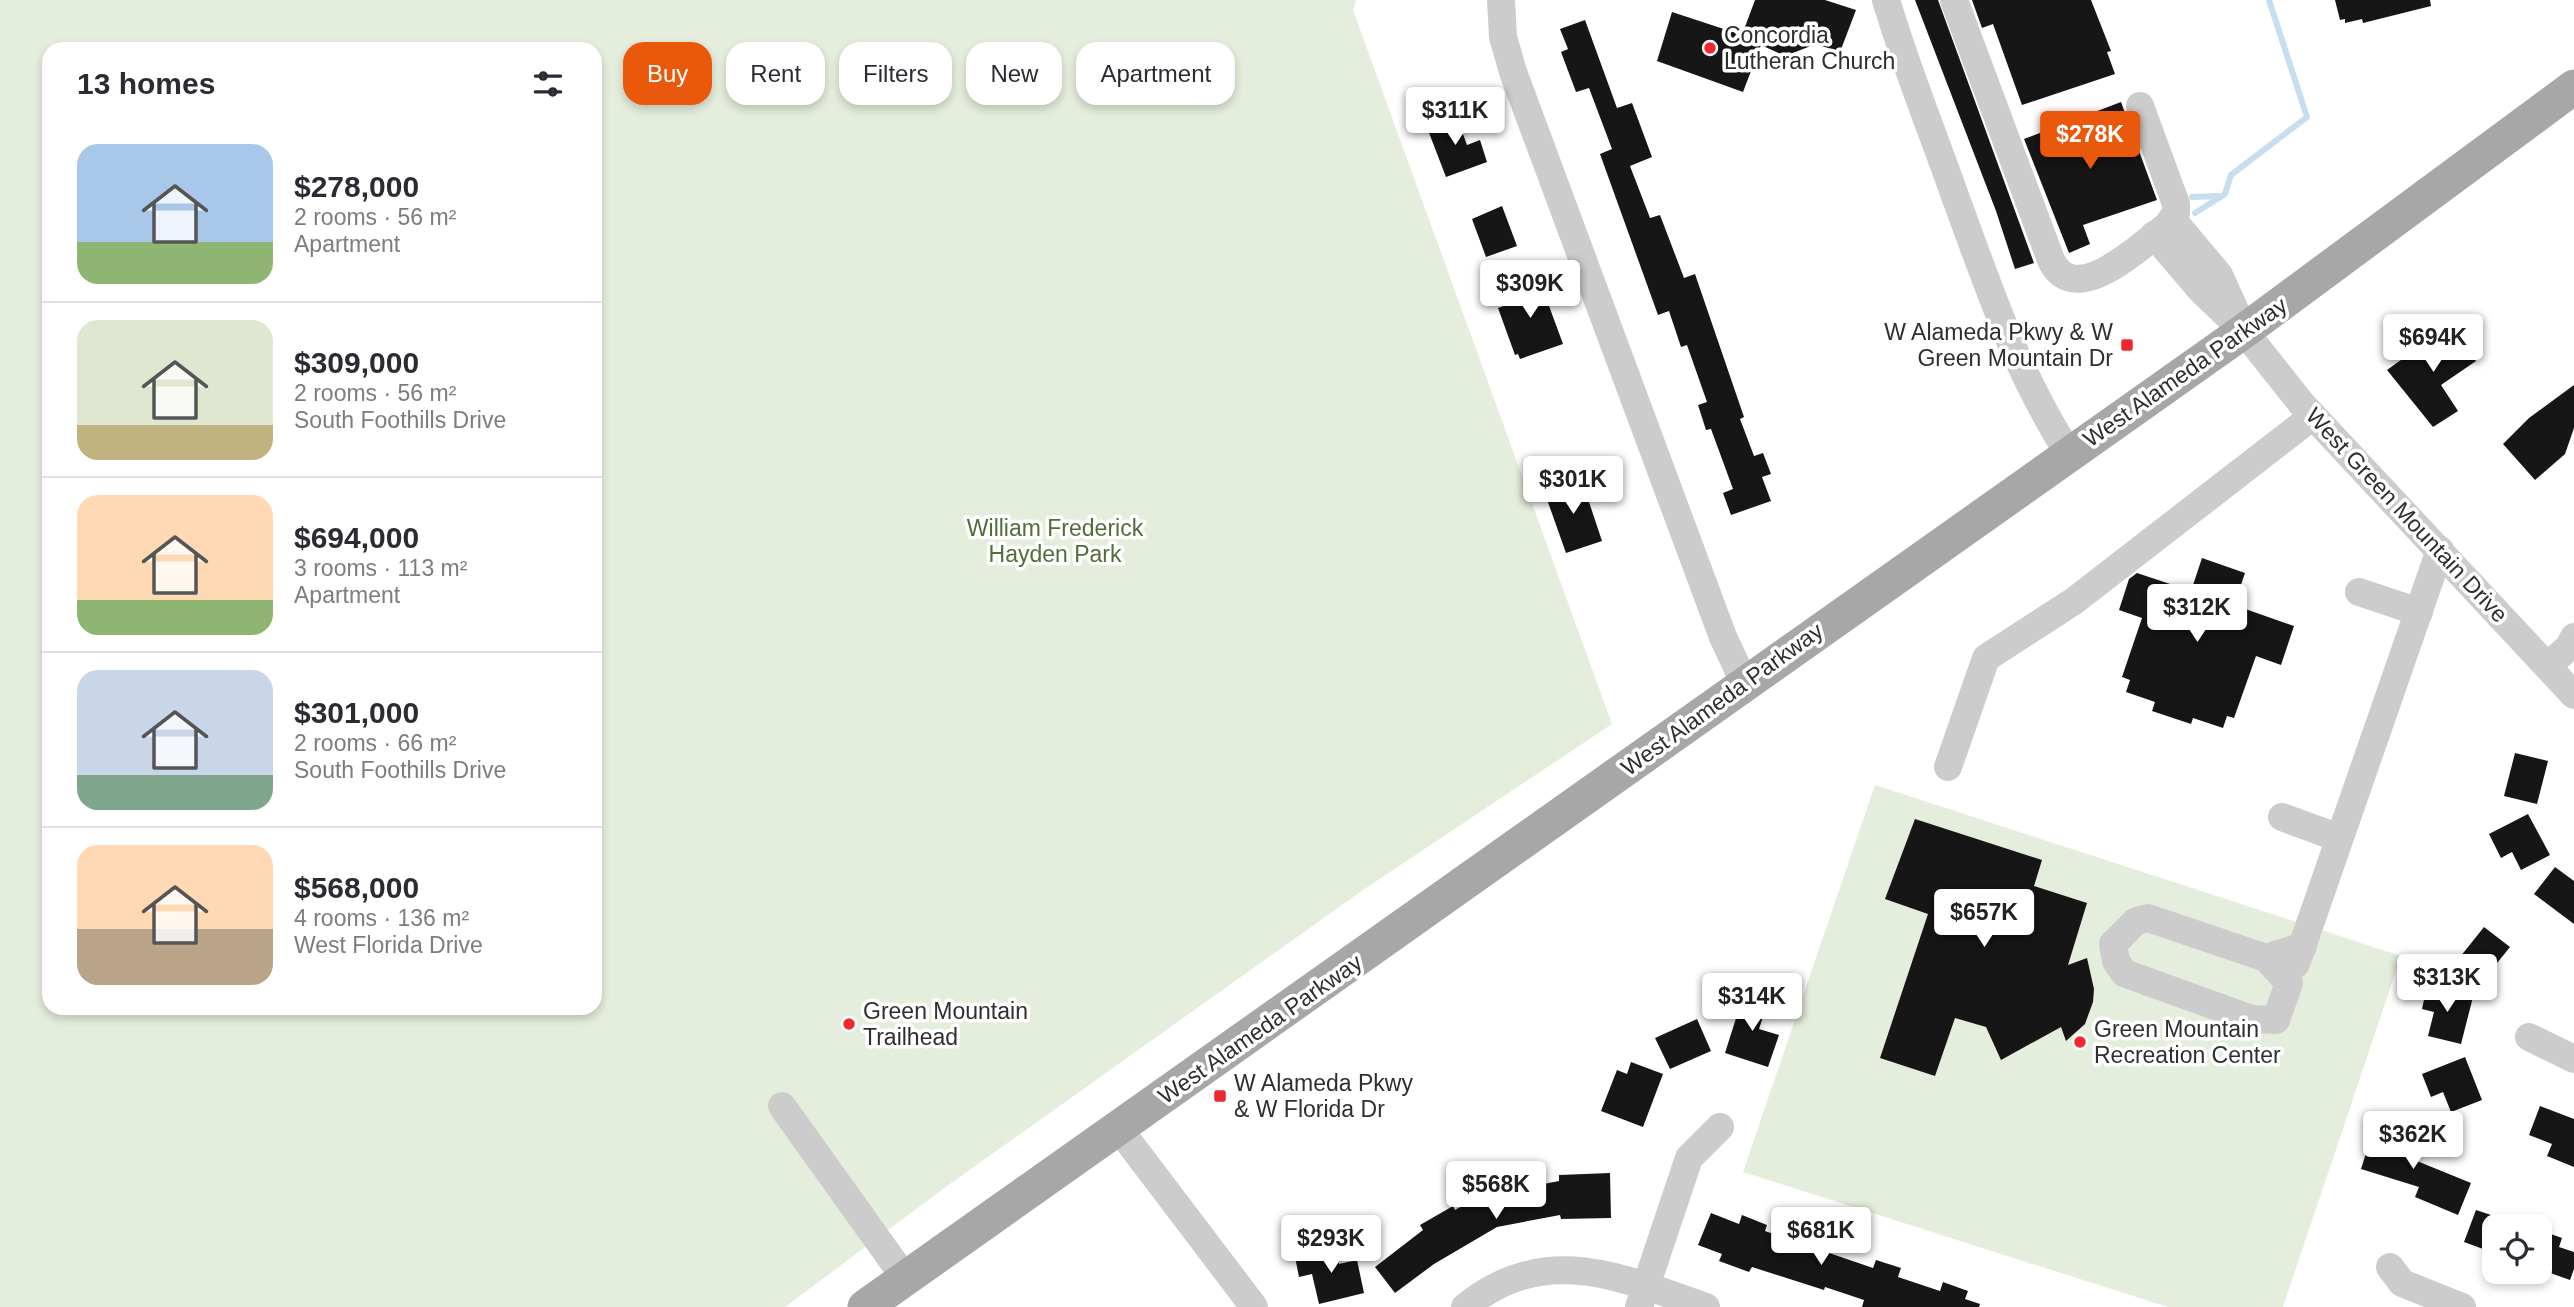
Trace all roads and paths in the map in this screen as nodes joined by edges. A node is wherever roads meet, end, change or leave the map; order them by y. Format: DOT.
graph roads {
  1 [pos="1501,0"];
  2 [pos="1886,0"];
  3 [pos="1954,0"];
  4 [pos="2574,87"];
  5 [pos="2140,106"];
  6 [pos="2163,227"];
  7 [pos="2244,331"];
  8 [pos="2313,416"];
  9 [pos="2069,454"];
  10 [pos="2440,550"];
  11 [pos="2359,592"];
  12 [pos="2418,612"];
  13 [pos="2574,637"];
  14 [pos="2548,666"];
  15 [pos="1744,682"];
  16 [pos="2574,695"];
  17 [pos="1948,767"];
  18 [pos="2282,817"];
  19 [pos="2339,838"];
  20 [pos="2304,946"];
  21 [pos="2266,958"];
  22 [pos="2289,983"];
  23 [pos="2529,1037"];
  24 [pos="2574,1059"];
  25 [pos="782,1106"];
  26 [pos="1720,1127"];
  27 [pos="1119,1129"];
  28 [pos="2390,1267"];
  29 [pos="905,1278"];
  30 [pos="1643,1296"];
  31 [pos="865,1307"];
  32 [pos="1254,1307"];
  33 [pos="1465,1307"];
  34 [pos="1706,1307"];
  35 [pos="2462,1307"];
  1 -- 15 [label="street"];
  2 -- 9 [label="street"];
  3 -- 6 [label="street"];
  4 -- 7 [label="main road, West Alameda Parkway"];
  5 -- 6 [label="street"];
  6 -- 7 [label="street, West Green Mountain Drive"];
  7 -- 8 [label="street, West Green Mountain Drive"];
  7 -- 9 [label="main road, West Alameda Parkway"];
  8 -- 10 [label="street, West Green Mountain Drive"];
  8 -- 17 [label="street"];
  9 -- 15 [label="main road, West Alameda Parkway"];
  10 -- 12 [label="street"];
  10 -- 14 [label="street, West Green Mountain Drive"];
  11 -- 12 [label="street"];
  12 -- 19 [label="street"];
  13 -- 14 [label="street"];
  14 -- 16 [label="street, West Green Mountain Drive"];
  15 -- 27 [label="main road, West Alameda Parkway"];
  18 -- 19 [label="street"];
  19 -- 20 [label="street"];
  20 -- 21 [label="street"];
  20 -- 22 [label="street"];
  21 -- 22 [label="street"];
  21 -- 22 [label="street"];
  23 -- 24 [label="street"];
  25 -- 29 [label="street"];
  26 -- 30 [label="street"];
  27 -- 29 [label="main road, West Alameda Parkway"];
  27 -- 32 [label="street"];
  28 -- 35 [label="street"];
  29 -- 31 [label="main road, West Alameda Parkway"];
  30 -- 33 [label="street"];
  30 -- 34 [label="street"];
}
